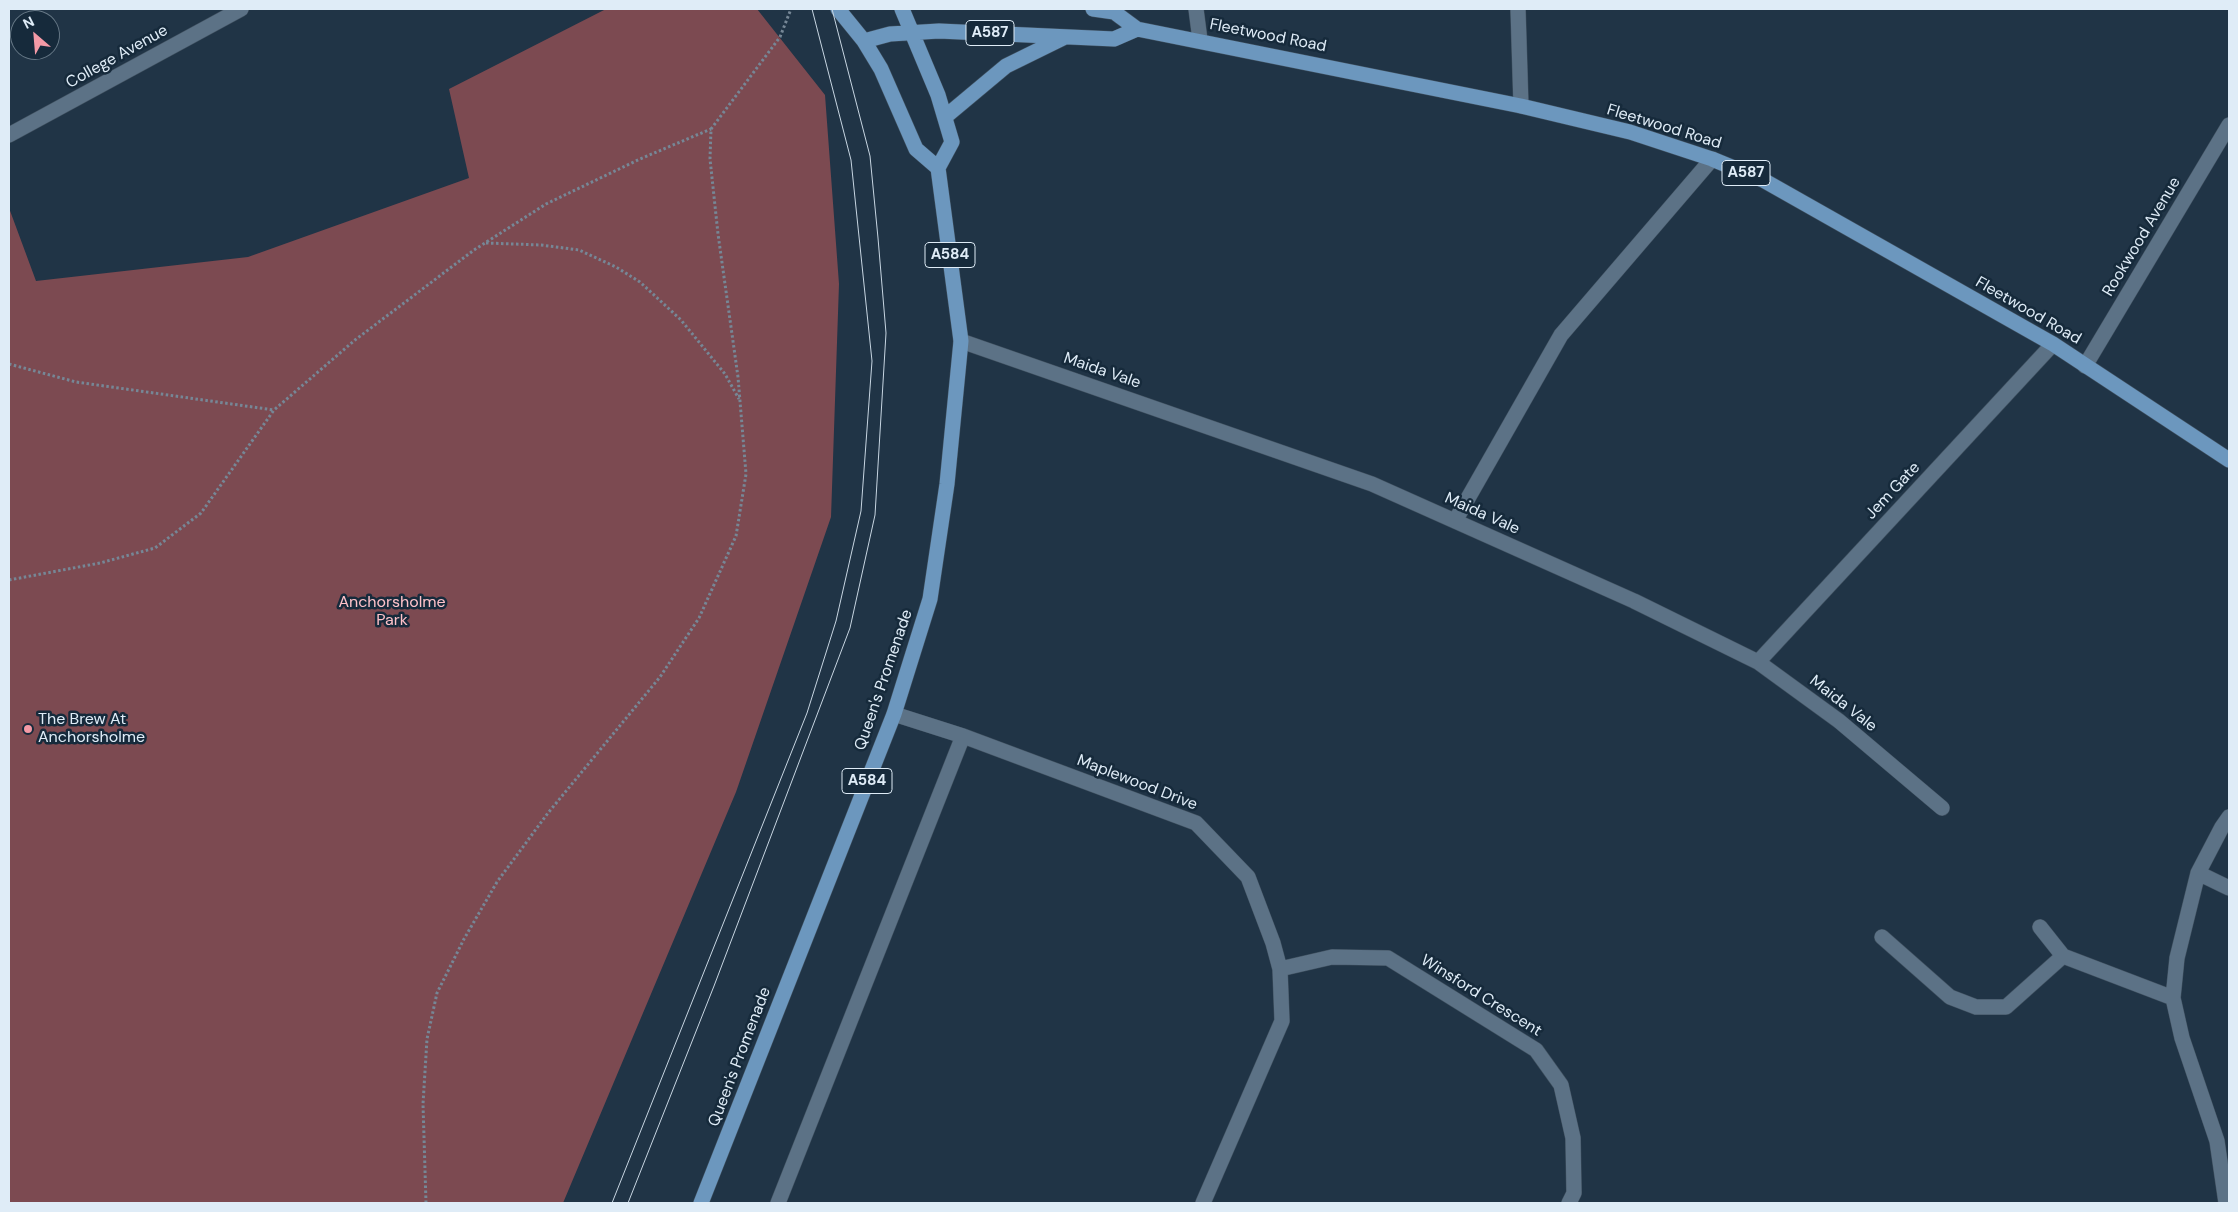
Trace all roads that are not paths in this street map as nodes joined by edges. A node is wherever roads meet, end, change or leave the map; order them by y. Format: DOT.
graph roads {
  1 [pos="241,9"];
  2 [pos="902,9"];
  3 [pos="1093,9"];
  4 [pos="1196,9"];
  5 [pos="1518,9"];
  6 [pos="844,10"];
  7 [pos="1137,29"];
  8 [pos="913,32"];
  9 [pos="1066,36"];
  10 [pos="1200,40"];
  11 [pos="864,41"];
  12 [pos="1521,106"];
  13 [pos="945,117"];
  14 [pos="2229,125"];
  15 [pos="9,135"];
  16 [pos="1712,160"];
  17 [pos="938,168"];
  18 [pos="961,341"];
  19 [pos="2053,344"];
  20 [pos="2085,366"];
  21 [pos="2229,460"];
  22 [pos="1455,521"];
  23 [pos="1758,662"];
  24 [pos="894,714"];
  25 [pos="963,736"];
  26 [pos="1942,808"];
  27 [pos="2229,818"];
  28 [pos="2198,873"];
  29 [pos="2229,888"];
  30 [pos="2040,927"];
  31 [pos="1882,938"];
  32 [pos="2063,956"];
  33 [pos="1280,969"];
  34 [pos="2173,998"];
  35 [pos="701,1203"];
  36 [pos="778,1203"];
  37 [pos="1203,1203"];
  38 [pos="1569,1203"];
  39 [pos="2226,1203"];
  1 -- 15 [label="street, College Avenue"];
  2 -- 8 [label="main road"];
  3 -- 7 [label="main road, Fleetwood Road"];
  4 -- 10 [label="street"];
  5 -- 12 [label="street"];
  6 -- 11 [label="main road"];
  7 -- 9 [label="main road, A587"];
  7 -- 10 [label="main road, Fleetwood Road / A587"];
  8 -- 9 [label="main road, A587"];
  8 -- 11 [label="main road, A587"];
  8 -- 13 [label="main road"];
  9 -- 13 [label="main road"];
  10 -- 12 [label="main road, Fleetwood Road / A587"];
  11 -- 17 [label="main road"];
  12 -- 16 [label="main road, Fleetwood Road / A587"];
  13 -- 17 [label="main road"];
  14 -- 20 [label="street, Rookwood Avenue"];
  16 -- 19 [label="main road, Fleetwood Road / A587"];
  16 -- 22 [label="street"];
  17 -- 18 [label="main road, Queen's Promenade / A584"];
  18 -- 22 [label="street, Maida Vale"];
  18 -- 24 [label="main road, Queen's Promenade / A584"];
  19 -- 20 [label="main road, Fleetwood Road / A587"];
  19 -- 23 [label="street, Jem Gate"];
  20 -- 21 [label="main road, Fleetwood Road / A587"];
  22 -- 23 [label="street, Maida Vale"];
  23 -- 26 [label="street, Maida Vale"];
  24 -- 25 [label="street, Maplewood Drive"];
  24 -- 35 [label="main road, Queen's Promenade / A584"];
  25 -- 33 [label="street, Maplewood Drive"];
  25 -- 36 [label="street"];
  27 -- 28 [label="street"];
  28 -- 29 [label="street"];
  28 -- 34 [label="street"];
  30 -- 32 [label="street"];
  31 -- 32 [label="street"];
  32 -- 34 [label="street"];
  33 -- 37 [label="street, Maplewood Drive"];
  33 -- 38 [label="street, Winsford Crescent"];
  34 -- 39 [label="street"];
}
